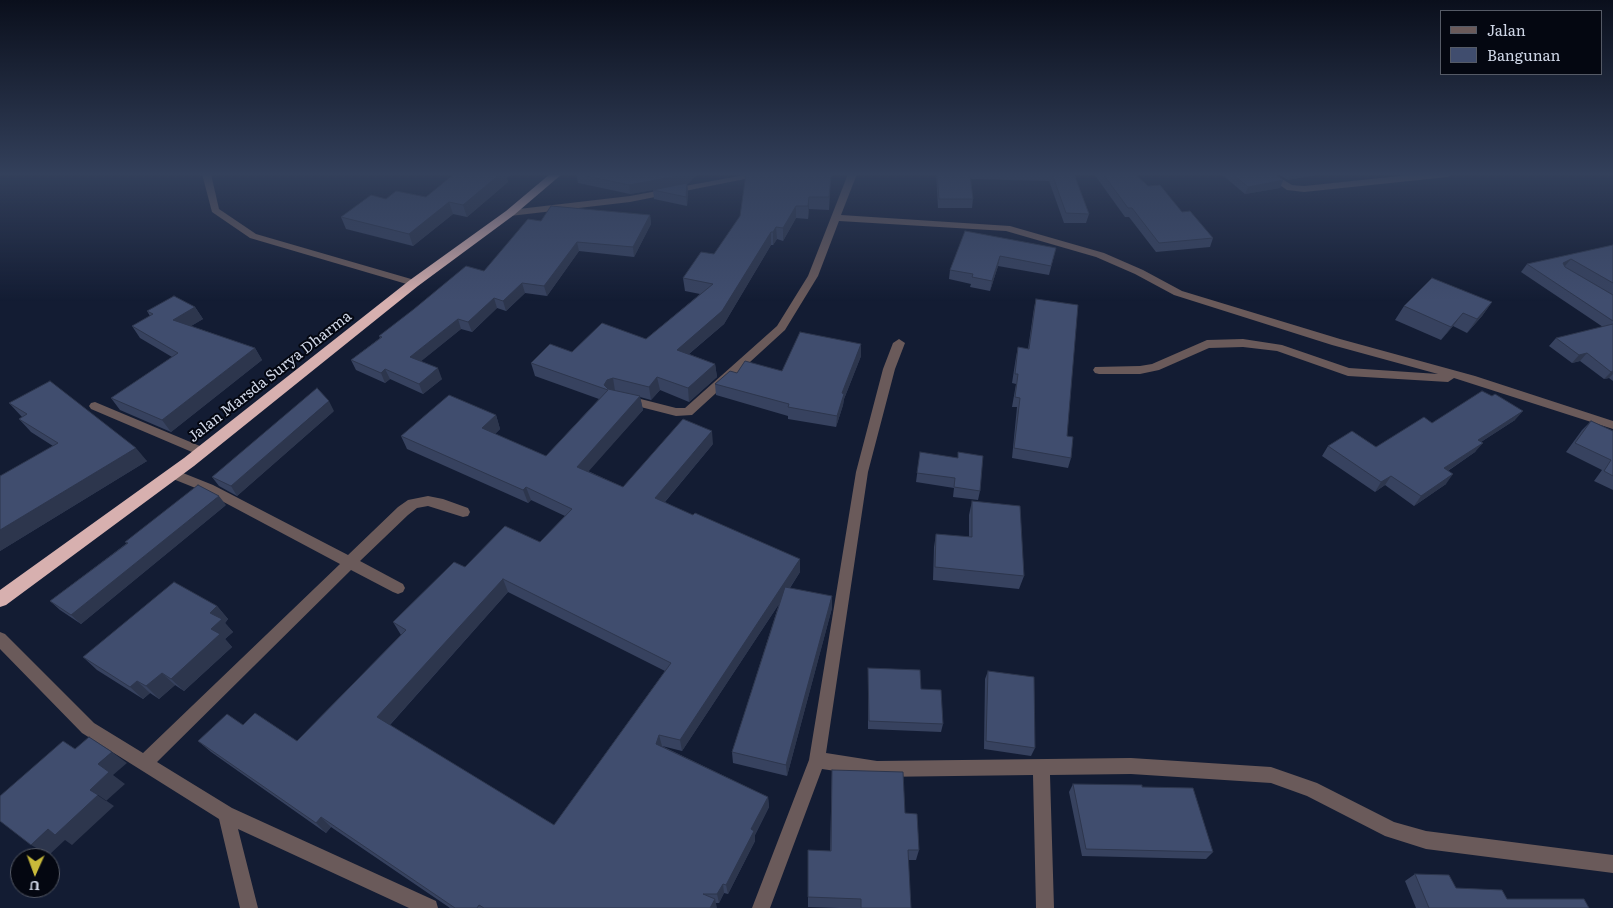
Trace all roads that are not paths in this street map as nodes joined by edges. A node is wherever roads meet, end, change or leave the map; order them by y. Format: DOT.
graph roads {
  1 [pos="224,216"];
  2 [pos="505,216"];
  3 [pos="836,218"];
  4 [pos="414,283"];
  5 [pos="899,343"];
  6 [pos="1099,370"];
  7 [pos="1471,379"];
  8 [pos="615,397"];
  9 [pos="95,406"];
  10 [pos="1613,425"];
  11 [pos="203,452"];
  12 [pos="173,474"];
  13 [pos="463,512"];
  14 [pos="351,562"];
  15 [pos="398,588"];
  16 [pos="0,599"];
  17 [pos="0,639"];
  18 [pos="818,760"];
  19 [pos="144,763"];
  20 [pos="1041,767"];
  21 [pos="226,814"];
  22 [pos="1613,864"];
  23 [pos="249,908"];
  24 [pos="429,908"];
  25 [pos="761,908"];
  26 [pos="1045,908"];
  1 -- 4 [label="street"];
  2 -- 4 [label="highway, Jalan Marsda Surya Dharma"];
  3 -- 7 [label="street"];
  3 -- 8 [label="street"];
  4 -- 11 [label="highway, Jalan Marsda Surya Dharma"];
  5 -- 18 [label="street"];
  6 -- 7 [label="street"];
  7 -- 10 [label="street"];
  9 -- 11 [label="street"];
  11 -- 12 [label="highway, Jalan Marsda Surya Dharma"];
  12 -- 14 [label="street"];
  12 -- 16 [label="highway, Jalan Marsda Surya Dharma"];
  13 -- 14 [label="street"];
  14 -- 15 [label="street"];
  14 -- 19 [label="street"];
  17 -- 19 [label="street"];
  18 -- 20 [label="street"];
  18 -- 25 [label="street"];
  19 -- 21 [label="street"];
  20 -- 22 [label="street"];
  20 -- 26 [label="street"];
  21 -- 23 [label="street"];
  21 -- 24 [label="street"];
}
